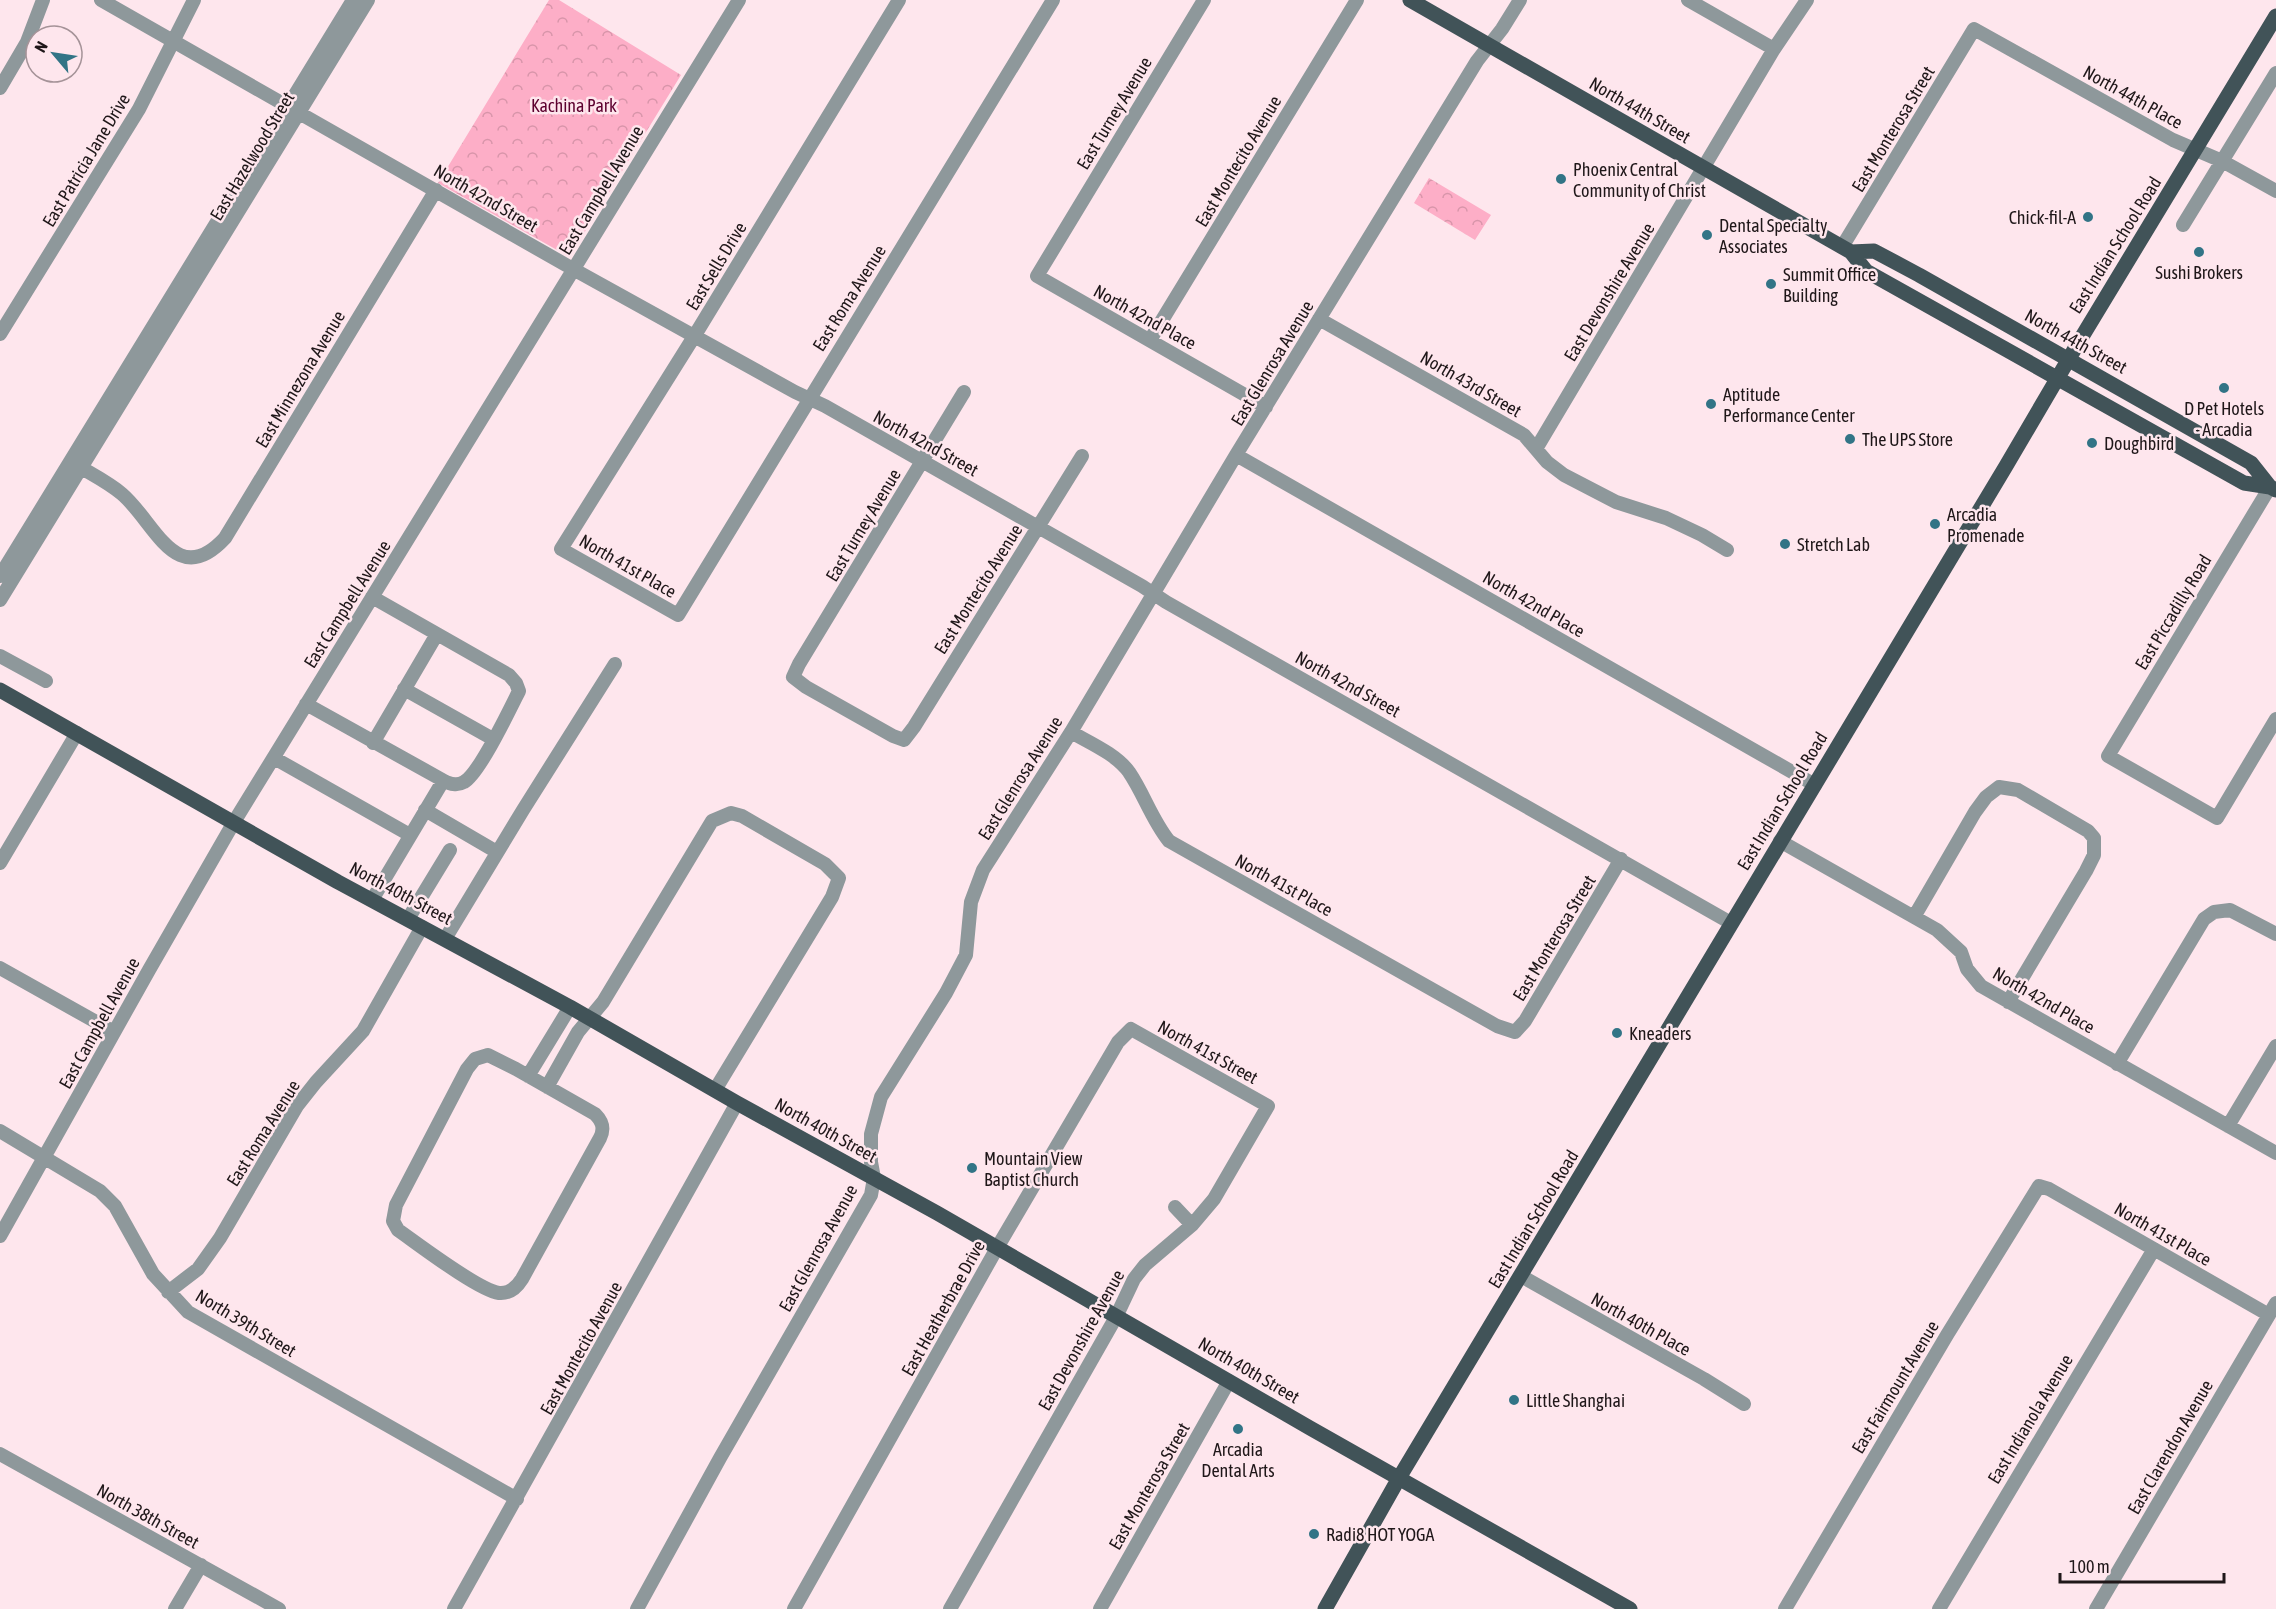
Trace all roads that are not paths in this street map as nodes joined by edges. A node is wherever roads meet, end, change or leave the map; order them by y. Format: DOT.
graph roads {
  1 [pos="43,0"];
  2 [pos="101,0"];
  3 [pos="194,0"];
  4 [pos="353,0"];
  5 [pos="368,0"];
  6 [pos="738,0"];
  7 [pos="899,0"];
  8 [pos="1053,0"];
  9 [pos="1204,0"];
  10 [pos="1357,0"];
  11 [pos="1410,0"];
  12 [pos="1520,0"];
  13 [pos="1688,0"];
  14 [pos="1807,0"];
  15 [pos="351,16"];
  16 [pos="2276,16"];
  17 [pos="1974,29"];
  18 [pos="174,41"];
  19 [pos="1489,46"];
  20 [pos="1774,49"];
  21 [pos="2276,73"];
  22 [pos="0,88"];
  23 [pos="293,110"];
  24 [pos="2195,150"];
  25 [pos="2222,161"];
  26 [pos="1704,169"];
  27 [pos="436,190"];
  28 [pos="2276,191"];
  29 [pos="2184,225"];
  30 [pos="1847,250"];
  31 [pos="573,269"];
  32 [pos="1037,276"];
  33 [pos="1319,319"];
  34 [pos="0,334"];
  35 [pos="695,335"];
  36 [pos="1150,340"];
  37 [pos="2068,359"];
  38 [pos="2057,378"];
  39 [pos="964,392"];
  40 [pos="808,398"];
  41 [pos="1266,407"];
  42 [pos="1536,449"];
  43 [pos="1236,455"];
  44 [pos="1082,456"];
  45 [pos="922,462"];
  46 [pos="76,465"];
  47 [pos="2273,488"];
  48 [pos="1037,527"];
  49 [pos="32,535"];
  50 [pos="561,549"];
  51 [pos="1727,550"];
  52 [pos="0,576"];
  53 [pos="1154,594"];
  54 [pos="372,597"];
  55 [pos="0,600"];
  56 [pos="678,615"];
  57 [pos="437,634"];
  58 [pos="0,656"];
  59 [pos="615,664"];
  60 [pos="46,681"];
  61 [pos="404,689"];
  62 [pos="0,690"];
  63 [pos="306,704"];
  64 [pos="2276,719"];
  65 [pos="1071,732"];
  66 [pos="76,733"];
  67 [pos="493,739"];
  68 [pos="904,740"];
  69 [pos="373,742"];
  70 [pos="274,758"];
  71 [pos="442,781"];
  72 [pos="1815,785"];
  73 [pos="425,810"];
  74 [pos="234,822"];
  75 [pos="410,835"];
  76 [pos="1780,841"];
  77 [pos="450,850"];
  78 [pos="497,852"];
  79 [pos="1621,859"];
  80 [pos="0,863"];
  81 [pos="372,900"];
  82 [pos="1914,917"];
  83 [pos="408,919"];
  84 [pos="1731,923"];
  85 [pos="422,927"];
  86 [pos="2276,934"];
  87 [pos="445,939"];
  88 [pos="0,968"];
  89 [pos="2008,1002"];
  90 [pos="570,1007"];
  91 [pos="590,1018"];
  92 [pos="1131,1029"];
  93 [pos="114,1032"];
  94 [pos="1515,1032"];
  95 [pos="552,1036"];
  96 [pos="570,1046"];
  97 [pos="2276,1046"];
  98 [pos="2117,1064"];
  99 [pos="528,1076"];
  100 [pos="548,1087"];
  101 [pos="715,1090"];
  102 [pos="738,1103"];
  103 [pos="1268,1106"];
  104 [pos="2228,1126"];
  105 [pos="0,1131"];
  106 [pos="2276,1153"];
  107 [pos="44,1156"];
  108 [pos="874,1178"];
  109 [pos="2039,1186"];
  110 [pos="1175,1207"];
  111 [pos="1192,1225"];
  112 [pos="0,1236"];
  113 [pos="997,1248"];
  114 [pos="2154,1249"];
  115 [pos="1521,1276"];
  116 [pos="168,1292"];
  117 [pos="2272,1309"];
  118 [pos="1116,1317"];
  119 [pos="1229,1381"];
  120 [pos="1744,1404"];
  121 [pos="0,1454"];
  122 [pos="1399,1478"];
  123 [pos="517,1499"];
  124 [pos="201,1565"];
  125 [pos="176,1609"];
  126 [pos="279,1609"];
  127 [pos="454,1609"];
  128 [pos="638,1609"];
  129 [pos="794,1609"];
  130 [pos="950,1609"];
  131 [pos="1100,1609"];
  132 [pos="1325,1609"];
  133 [pos="1630,1609"];
  134 [pos="1785,1609"];
  135 [pos="1939,1609"];
  136 [pos="2096,1609"];
  1 -- 22 [label="street"];
  2 -- 18 [label="street, North 42nd Street"];
  3 -- 18 [label="street, East Patricia Jane Drive"];
  4 -- 15 [label="street, East Hazelwood Street"];
  5 -- 15 [label="street, East Hazelwood Street"];
  6 -- 31 [label="street, East Campbell Avenue"];
  7 -- 35 [label="street, East Sells Drive"];
  8 -- 40 [label="street, East Roma Avenue"];
  9 -- 32 [label="street, East Turney Avenue"];
  10 -- 36 [label="street, East Montecito Avenue"];
  11 -- 19 [label="main road, North 44th Street"];
  12 -- 19 [label="street, East Glenrosa Avenue"];
  13 -- 20 [label="street"];
  14 -- 20 [label="street, East Devonshire Avenue"];
  15 -- 23 [label="street, East Hazelwood Street"];
  16 -- 24 [label="main road, East Indian School Road"];
  17 -- 24 [label="street, North 44th Place"];
  17 -- 30 [label="street, East Monterosa Street"];
  18 -- 23 [label="street, North 42nd Street"];
  18 -- 34 [label="street, East Patricia Jane Drive"];
  19 -- 26 [label="main road, North 44th Street"];
  19 -- 33 [label="street, East Glenrosa Avenue"];
  20 -- 26 [label="street, East Devonshire Avenue"];
  21 -- 25 [label="street"];
  23 -- 27 [label="street, North 42nd Street"];
  23 -- 46 [label="street, East Hazelwood Street"];
  24 -- 25 [label="street, North 44th Place"];
  24 -- 37 [label="main road, East Indian School Road"];
  25 -- 28 [label="street, North 44th Place"];
  25 -- 29 [label="street"];
  26 -- 30 [label="main road, North 44th Street"];
  26 -- 42 [label="street, East Devonshire Avenue"];
  27 -- 31 [label="street, North 42nd Street"];
  27 -- 46 [label="street, East Minnezona Avenue"];
  30 -- 37 [label="main road, North 44th Street"];
  30 -- 38 [label="main road, North 44th Street"];
  31 -- 35 [label="street, North 42nd Street"];
  31 -- 54 [label="street, East Campbell Avenue"];
  32 -- 36 [label="street, North 42nd Place"];
  33 -- 41 [label="street, East Glenrosa Avenue"];
  33 -- 42 [label="street, North 43rd Street"];
  35 -- 40 [label="street, North 42nd Street"];
  35 -- 50 [label="street, East Sells Drive"];
  36 -- 41 [label="street, North 42nd Place"];
  37 -- 38 [label="main road, East Indian School Road"];
  37 -- 47 [label="main road, North 44th Street"];
  38 -- 47 [label="main road, North 44th Street"];
  38 -- 72 [label="main road, East Indian School Road"];
  39 -- 45 [label="street, East Turney Avenue"];
  40 -- 45 [label="street, North 42nd Street"];
  40 -- 56 [label="street, East Roma Avenue"];
  41 -- 43 [label="street, East Glenrosa Avenue"];
  42 -- 51 [label="street, North 43rd Street"];
  43 -- 53 [label="street, East Glenrosa Avenue"];
  43 -- 72 [label="street, North 42nd Place"];
  44 -- 48 [label="street, East Montecito Avenue"];
  45 -- 48 [label="street, North 42nd Street"];
  45 -- 68 [label="street, East Turney Avenue"];
  46 -- 49 [label="street, East Hazelwood Street"];
  47 -- 64 [label="street, East Piccadilly Road"];
  48 -- 53 [label="street, North 42nd Street"];
  48 -- 68 [label="street, East Montecito Avenue"];
  49 -- 52 [label="street, East Hazelwood Street"];
  49 -- 55 [label="street, East Hazelwood Street"];
  50 -- 56 [label="street, North 41st Place"];
  53 -- 65 [label="street, East Glenrosa Avenue"];
  53 -- 79 [label="street, North 42nd Street"];
  54 -- 57 [label="street"];
  54 -- 63 [label="street, East Campbell Avenue"];
  57 -- 61 [label="street"];
  57 -- 67 [label="street"];
  58 -- 60 [label="street"];
  59 -- 78 [label="street"];
  61 -- 67 [label="street"];
  61 -- 69 [label="street"];
  62 -- 66 [label="main road, North 40th Street"];
  63 -- 69 [label="street"];
  63 -- 70 [label="street, East Campbell Avenue"];
  65 -- 94 [label="street, North 41st Place"];
  65 -- 108 [label="street, East Glenrosa Avenue"];
  66 -- 74 [label="main road, North 40th Street"];
  66 -- 80 [label="street"];
  67 -- 71 [label="street"];
  69 -- 71 [label="street"];
  70 -- 74 [label="street, East Campbell Avenue"];
  70 -- 75 [label="street"];
  71 -- 73 [label="street"];
  72 -- 76 [label="main road, East Indian School Road"];
  73 -- 75 [label="street"];
  73 -- 78 [label="street"];
  74 -- 81 [label="main road, North 40th Street"];
  74 -- 93 [label="street, East Campbell Avenue"];
  75 -- 81 [label="street"];
  76 -- 82 [label="street, North 42nd Place"];
  76 -- 84 [label="main road, East Indian School Road"];
  77 -- 83 [label="street"];
  78 -- 87 [label="street"];
  79 -- 84 [label="street, North 42nd Street"];
  79 -- 94 [label="street, East Monterosa Street"];
  81 -- 83 [label="main road, North 40th Street"];
  82 -- 89 [label="street, North 42nd Place"];
  82 -- 89 [label="street"];
  83 -- 85 [label="main road, North 40th Street"];
  84 -- 115 [label="main road, East Indian School Road"];
  85 -- 87 [label="main road, North 40th Street"];
  85 -- 116 [label="street, East Roma Avenue"];
  86 -- 98 [label="street"];
  87 -- 90 [label="main road, North 40th Street"];
  88 -- 93 [label="street"];
  89 -- 98 [label="street, North 42nd Place"];
  90 -- 91 [label="main road, North 40th Street"];
  90 -- 95 [label="street"];
  91 -- 96 [label="street"];
  91 -- 101 [label="main road, North 40th Street"];
  91 -- 101 [label="street"];
  92 -- 103 [label="street, North 41st Street"];
  92 -- 113 [label="street, East Heatherbrae Drive"];
  93 -- 107 [label="street, East Campbell Avenue"];
  95 -- 96 [label="street"];
  95 -- 99 [label="street"];
  96 -- 100 [label="street"];
  97 -- 104 [label="street"];
  98 -- 104 [label="street, North 42nd Place"];
  99 -- 100 [label="street"];
  99 -- 100 [label="street"];
  101 -- 102 [label="main road, North 40th Street"];
  102 -- 108 [label="main road, North 40th Street"];
  102 -- 123 [label="street, East Montecito Avenue"];
  103 -- 111 [label="street, East Devonshire Avenue"];
  104 -- 106 [label="street, North 42nd Place"];
  105 -- 107 [label="street, North 39th Street"];
  107 -- 112 [label="street, East Campbell Avenue"];
  107 -- 116 [label="street, North 39th Street"];
  108 -- 113 [label="main road, North 40th Street"];
  108 -- 128 [label="street, East Glenrosa Avenue"];
  109 -- 114 [label="street, North 41st Place"];
  109 -- 134 [label="street, East Fairmount Avenue"];
  110 -- 111 [label="street"];
  111 -- 118 [label="street, East Devonshire Avenue"];
  113 -- 118 [label="main road, North 40th Street"];
  113 -- 129 [label="street, East Heatherbrae Drive"];
  114 -- 117 [label="street, North 41st Place"];
  114 -- 135 [label="street, East Indianola Avenue"];
  115 -- 120 [label="street, North 40th Place"];
  115 -- 122 [label="main road, East Indian School Road"];
  116 -- 123 [label="street, North 39th Street"];
  117 -- 136 [label="street, East Clarendon Avenue"];
  118 -- 119 [label="main road, North 40th Street"];
  118 -- 130 [label="street, East Devonshire Avenue"];
  119 -- 122 [label="main road, North 40th Street"];
  119 -- 131 [label="street, East Monterosa Street"];
  121 -- 124 [label="street, North 38th Street"];
  122 -- 132 [label="main road, East Indian School Road"];
  122 -- 133 [label="main road, North 40th Street"];
  123 -- 127 [label="street, East Montecito Avenue"];
  124 -- 125 [label="street"];
  124 -- 126 [label="street, North 38th Street"];
}
